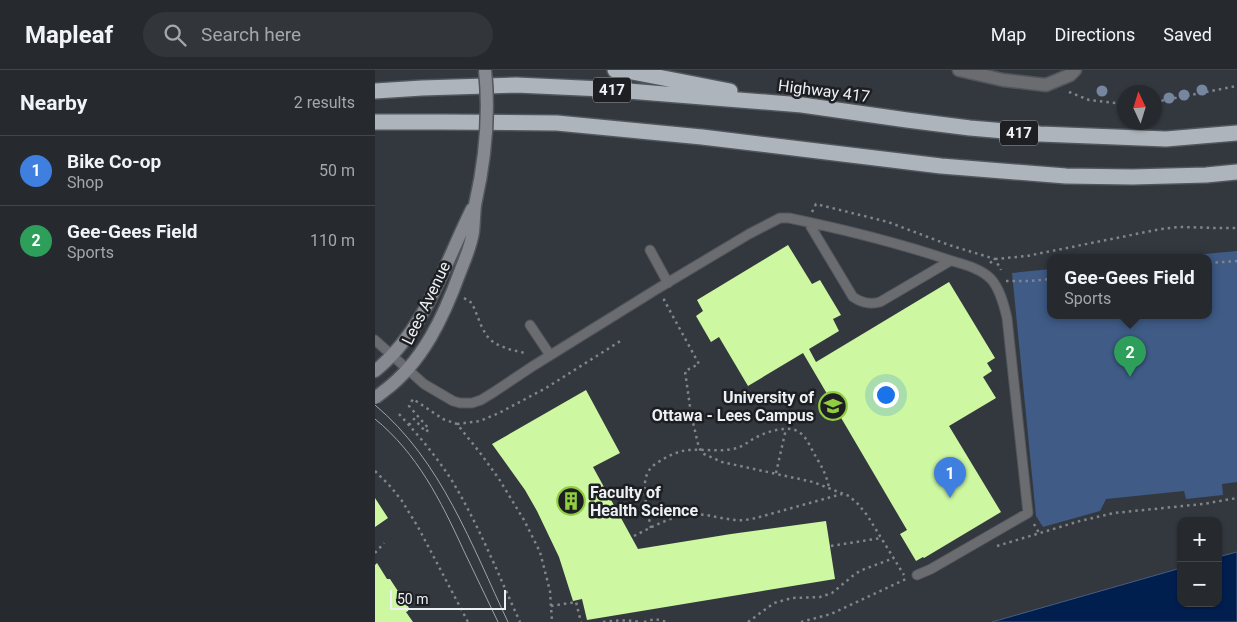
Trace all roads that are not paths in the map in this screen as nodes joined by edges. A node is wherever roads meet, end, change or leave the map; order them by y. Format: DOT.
graph roads {
  1 [pos="485,70"];
  2 [pos="615,70"];
  3 [pos="959,70"];
  4 [pos="1075,70"];
  5 [pos="375,91"];
  6 [pos="802,105"];
  7 [pos="375,122"];
  8 [pos="442,122"];
  9 [pos="375,133"];
  10 [pos="1237,133"];
  11 [pos="1237,172"];
  12 [pos="475,205"];
  13 [pos="807,222"];
  14 [pos="650,250"];
  15 [pos="950,261"];
  16 [pos="669,283"];
  17 [pos="530,325"];
  18 [pos="375,340"];
  19 [pos="550,355"];
  20 [pos="391,356"];
  21 [pos="407,370"];
  22 [pos="375,371"];
  23 [pos="380,394"];
  24 [pos="917,575"];
  1 -- 12 [label="main road, Lees Avenue, bridge"];
  2 -- 6 [label="highway"];
  3 -- 4 [label="street"];
  5 -- 6 [label="highway, Highway 417 / 417"];
  6 -- 10 [label="highway, Highway 417 / 417"];
  7 -- 8 [label="highway, 417"];
  8 -- 9 [label="highway"];
  8 -- 11 [label="highway, 417"];
  12 -- 20 [label="main road, Lees Avenue"];
  12 -- 21 [label="main road, Lees Avenue"];
  13 -- 15 [label="lane"];
  13 -- 15 [label="lane"];
  13 -- 16 [label="lane"];
  14 -- 16 [label="lane"];
  15 -- 24 [label="lane"];
  16 -- 19 [label="lane"];
  17 -- 19 [label="lane"];
  18 -- 20 [label="lane"];
  19 -- 21 [label="lane"];
  20 -- 21 [label="lane"];
  20 -- 22 [label="main road, Lees Avenue"];
  21 -- 23 [label="main road, Lees Avenue"];
}
